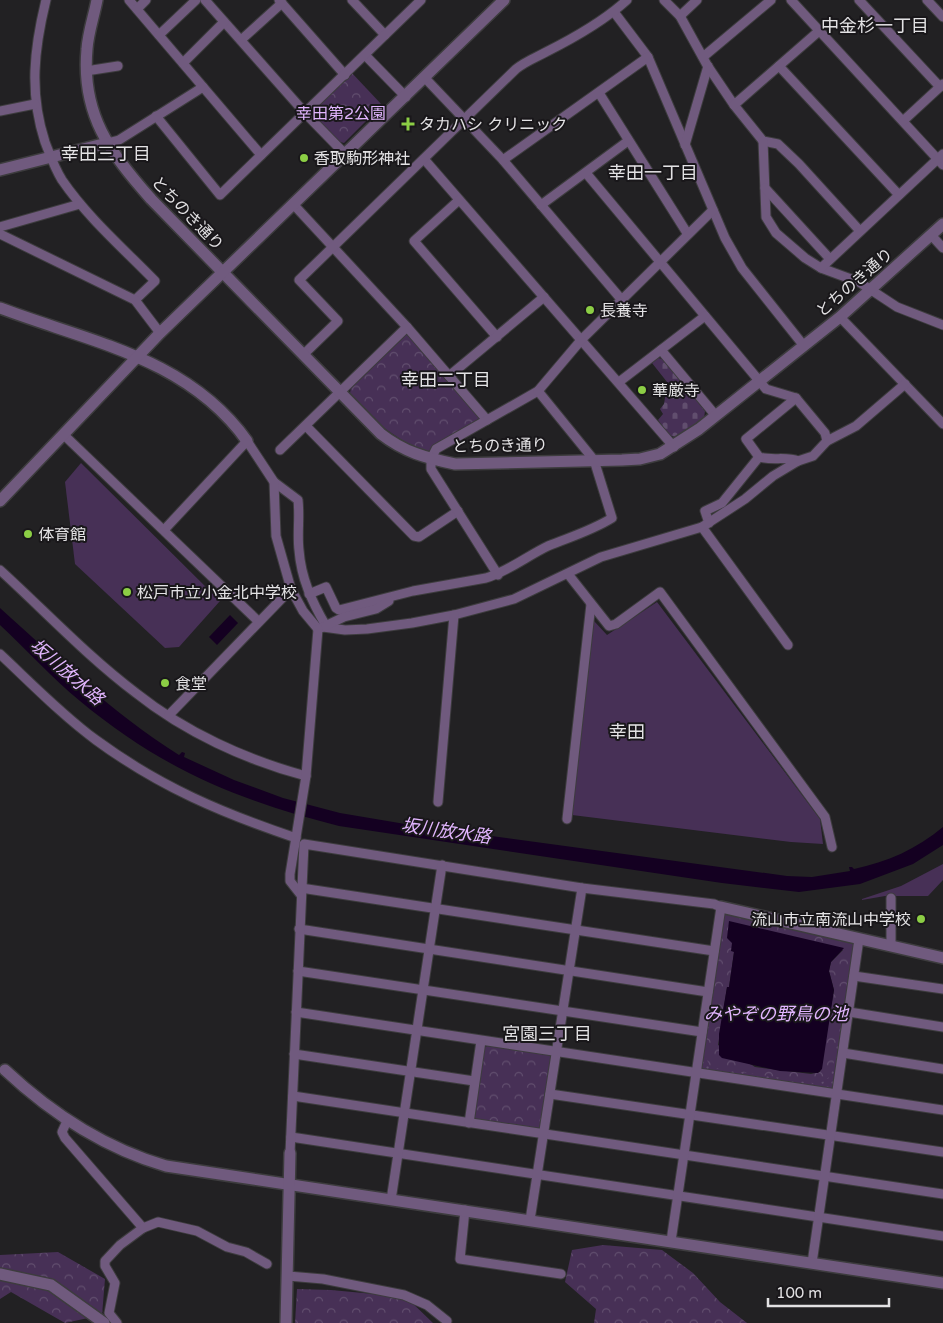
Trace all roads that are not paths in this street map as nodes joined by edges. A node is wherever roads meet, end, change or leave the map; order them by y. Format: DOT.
graph roads {
  1 [pos="46,0"];
  2 [pos="97,0"];
  3 [pos="129,0"];
  4 [pos="146,0"];
  5 [pos="196,0"];
  6 [pos="205,0"];
  7 [pos="352,0"];
  8 [pos="421,0"];
  9 [pos="504,0"];
  10 [pos="627,0"];
  11 [pos="664,0"];
  12 [pos="697,0"];
  13 [pos="772,0"];
  14 [pos="791,0"];
  15 [pos="859,0"];
  16 [pos="927,0"];
  17 [pos="280,1"];
  18 [pos="137,9"];
  19 [pos="614,12"];
  20 [pos="680,16"];
  21 [pos="943,17"];
  22 [pos="224,22"];
  23 [pos="819,31"];
  24 [pos="160,35"];
  25 [pos="385,35"];
  26 [pos="241,40"];
  27 [pos="365,55"];
  28 [pos="648,57"];
  29 [pos="703,57"];
  30 [pos="183,62"];
  31 [pos="118,66"];
  32 [pos="708,66"];
  33 [pos="779,66"];
  34 [pos="86,70"];
  35 [pos="345,74"];
  36 [pos="425,78"];
  37 [pos="941,86"];
  38 [pos="203,87"];
  39 [pos="598,93"];
  40 [pos="406,97"];
  41 [pos="35,104"];
  42 [pos="734,105"];
  43 [pos="0,111"];
  44 [pos="305,113"];
  45 [pos="156,116"];
  46 [pos="466,118"];
  47 [pos="903,121"];
  48 [pos="628,141"];
  49 [pos="763,141"];
  50 [pos="107,143"];
  51 [pos="686,145"];
  52 [pos="261,155"];
  53 [pos="346,155"];
  54 [pos="50,156"];
  55 [pos="424,159"];
  56 [pos="941,159"];
  57 [pos="503,160"];
  58 [pos="0,170"];
  59 [pos="586,173"];
  60 [pos="765,188"];
  61 [pos="899,195"];
  62 [pos="459,200"];
  63 [pos="80,204"];
  64 [pos="294,204"];
  65 [pos="541,206"];
  66 [pos="713,210"];
  67 [pos="943,224"];
  68 [pos="0,227"];
  69 [pos="860,231"];
  70 [pos="687,233"];
  71 [pos="0,234"];
  72 [pos="931,235"];
  73 [pos="333,246"];
  74 [pos="943,248"];
  75 [pos="830,259"];
  76 [pos="660,261"];
  77 [pos="821,268"];
  78 [pos="224,274"];
  79 [pos="872,289"];
  80 [pos="544,297"];
  81 [pos="621,299"];
  82 [pos="135,300"];
  83 [pos="0,308"];
  84 [pos="705,316"];
  85 [pos="840,317"];
  86 [pos="943,325"];
  87 [pos="407,327"];
  88 [pos="160,333"];
  89 [pos="497,337"];
  90 [pos="582,340"];
  91 [pos="804,346"];
  92 [pos="661,350"];
  93 [pos="303,355"];
  94 [pos="137,357"];
  95 [pos="449,376"];
  96 [pos="760,381"];
  97 [pos="618,382"];
  98 [pos="905,384"];
  99 [pos="538,391"];
  100 [pos="339,392"];
  101 [pos="796,398"];
  102 [pos="716,416"];
  103 [pos="941,417"];
  104 [pos="487,420"];
  105 [pos="306,426"];
  106 [pos="64,435"];
  107 [pos="247,441"];
  108 [pos="827,441"];
  109 [pos="674,447"];
  110 [pos="280,450"];
  111 [pos="759,457"];
  112 [pos="431,459"];
  113 [pos="594,460"];
  114 [pos="798,461"];
  115 [pos="274,482"];
  116 [pos="0,501"];
  117 [pos="458,511"];
  118 [pos="706,525"];
  119 [pos="164,530"];
  120 [pos="0,570"];
  121 [pos="498,574"];
  122 [pos="568,574"];
  123 [pos="291,589"];
  124 [pos="309,594"];
  125 [pos="399,595"];
  126 [pos="591,604"];
  127 [pos="454,615"];
  128 [pos="258,621"];
  129 [pos="322,627"];
  130 [pos="788,645"];
  131 [pos="0,654"];
  132 [pos="169,715"];
  133 [pos="306,778"];
  134 [pos="438,802"];
  135 [pos="567,818"];
  136 [pos="297,834"];
  137 [pos="832,847"];
  138 [pos="442,864"];
  139 [pos="582,888"];
  140 [pos="301,892"];
  141 [pos="891,898"];
  142 [pos="721,907"];
  143 [pos="435,908"];
  144 [pos="299,929"];
  145 [pos="575,930"];
  146 [pos="859,939"];
  147 [pos="891,946"];
  148 [pos="429,948"];
  149 [pos="714,951"];
  150 [pos="943,958"];
  151 [pos="298,971"];
  152 [pos="569,971"];
  153 [pos="854,976"];
  154 [pos="943,989"];
  155 [pos="423,990"];
  156 [pos="708,992"];
  157 [pos="563,1011"];
  158 [pos="296,1012"];
  159 [pos="849,1012"];
  160 [pos="943,1027"];
  161 [pos="416,1031"];
  162 [pos="702,1032"];
  163 [pos="481,1041"];
  164 [pos="556,1052"];
  165 [pos="843,1053"];
  166 [pos="294,1054"];
  167 [pos="2,1067"];
  168 [pos="943,1069"];
  169 [pos="410,1072"];
  170 [pos="696,1073"];
  171 [pos="474,1081"];
  172 [pos="550,1094"];
  173 [pos="836,1094"];
  174 [pos="293,1096"];
  175 [pos="943,1110"];
  176 [pos="404,1112"];
  177 [pos="690,1114"];
  178 [pos="67,1121"];
  179 [pos="469,1123"];
  180 [pos="544,1134"];
  181 [pos="831,1134"];
  182 [pos="291,1137"];
  183 [pos="290,1152"];
  184 [pos="943,1152"];
  185 [pos="398,1153"];
  186 [pos="684,1155"];
  187 [pos="537,1175"];
  188 [pos="824,1176"];
  189 [pos="288,1185"];
  190 [pos="943,1194"];
  191 [pos="677,1196"];
  192 [pos="391,1200"];
  193 [pos="464,1210"];
  194 [pos="818,1216"];
  195 [pos="530,1220"];
  196 [pos="143,1228"];
  197 [pos="943,1236"];
  198 [pos="671,1242"];
  199 [pos="812,1263"];
  200 [pos="268,1264"];
  201 [pos="0,1274"];
  202 [pos="561,1274"];
  203 [pos="288,1276"];
  204 [pos="943,1283"];
  205 [pos="447,1322"];
  206 [pos="104,1323"];
  207 [pos="117,1323"];
  208 [pos="286,1323"];
  1 -- 41 [label="street"];
  2 -- 34 [label="street, とちのき通り"];
  3 -- 18 [label="street"];
  4 -- 18 [label="street"];
  5 -- 24 [label="street"];
  6 -- 22 [label="street"];
  7 -- 25 [label="street"];
  8 -- 25 [label="street"];
  9 -- 36 [label="street"];
  10 -- 19 [label="street"];
  11 -- 20 [label="street"];
  12 -- 20 [label="street"];
  13 -- 29 [label="street"];
  14 -- 23 [label="street"];
  15 -- 37 [label="street"];
  16 -- 21 [label="street"];
  17 -- 26 [label="street"];
  17 -- 35 [label="street"];
  18 -- 24 [label="street"];
  19 -- 28 [label="street"];
  19 -- 46 [label="street"];
  20 -- 29 [label="street"];
  22 -- 26 [label="street"];
  22 -- 30 [label="street"];
  23 -- 33 [label="street"];
  23 -- 47 [label="street"];
  24 -- 30 [label="street"];
  25 -- 27 [label="street"];
  26 -- 44 [label="street"];
  27 -- 35 [label="street"];
  27 -- 40 [label="street"];
  28 -- 39 [label="street"];
  28 -- 51 [label="street"];
  29 -- 32 [label="street"];
  30 -- 38 [label="street"];
  31 -- 34 [label="street"];
  32 -- 42 [label="street"];
  32 -- 51 [label="street"];
  33 -- 42 [label="street"];
  33 -- 61 [label="street"];
  34 -- 50 [label="street, とちのき通り"];
  35 -- 44 [label="street"];
  36 -- 40 [label="street"];
  36 -- 46 [label="street"];
  37 -- 47 [label="street"];
  38 -- 45 [label="street"];
  38 -- 52 [label="street"];
  39 -- 48 [label="street"];
  39 -- 57 [label="street"];
  40 -- 53 [label="street"];
  41 -- 43 [label="street"];
  41 -- 54 [label="street"];
  42 -- 49 [label="street"];
  44 -- 52 [label="street"];
  44 -- 53 [label="street"];
  45 -- 50 [label="street"];
  45 -- 52 [label="street"];
  46 -- 55 [label="street"];
  46 -- 57 [label="street"];
  47 -- 56 [label="street"];
  48 -- 59 [label="street"];
  48 -- 70 [label="street"];
  49 -- 60 [label="street"];
  49 -- 69 [label="street"];
  50 -- 54 [label="street"];
  50 -- 78 [label="street, とちのき通り"];
  51 -- 66 [label="street"];
  53 -- 64 [label="street"];
  54 -- 58 [label="street"];
  54 -- 63 [label="street"];
  55 -- 62 [label="street"];
  55 -- 73 [label="street"];
  56 -- 61 [label="street"];
  57 -- 65 [label="street"];
  59 -- 65 [label="street"];
  59 -- 76 [label="street"];
  60 -- 75 [label="street"];
  60 -- 77 [label="street"];
  61 -- 69 [label="street"];
  62 -- 80 [label="street"];
  62 -- 89 [label="street"];
  63 -- 68 [label="street"];
  63 -- 82 [label="street"];
  64 -- 73 [label="street"];
  64 -- 78 [label="street"];
  65 -- 81 [label="street"];
  66 -- 70 [label="street"];
  66 -- 91 [label="street"];
  67 -- 72 [label="street, とちのき通り"];
  69 -- 75 [label="street"];
  70 -- 76 [label="street"];
  71 -- 82 [label="street"];
  72 -- 74 [label="street"];
  72 -- 79 [label="street, とちのき通り"];
  73 -- 87 [label="street"];
  73 -- 93 [label="street"];
  75 -- 77 [label="street"];
  76 -- 81 [label="street"];
  76 -- 84 [label="street"];
  77 -- 79 [label="street"];
  78 -- 88 [label="street"];
  78 -- 93 [label="street, とちのき通り"];
  79 -- 85 [label="street, とちのき通り"];
  79 -- 86 [label="street"];
  80 -- 89 [label="street"];
  80 -- 90 [label="street"];
  81 -- 90 [label="street"];
  82 -- 88 [label="street"];
  83 -- 94 [label="street"];
  84 -- 92 [label="street"];
  84 -- 96 [label="street"];
  85 -- 91 [label="street, とちのき通り"];
  85 -- 98 [label="street"];
  87 -- 95 [label="street"];
  87 -- 100 [label="street"];
  88 -- 94 [label="street"];
  89 -- 95 [label="street"];
  90 -- 97 [label="street"];
  90 -- 99 [label="street"];
  91 -- 96 [label="street, とちのき通り"];
  92 -- 97 [label="street"];
  92 -- 102 [label="street"];
  93 -- 100 [label="street, とちのき通り"];
  94 -- 106 [label="street"];
  94 -- 107 [label="street"];
  95 -- 104 [label="street"];
  96 -- 101 [label="street"];
  96 -- 102 [label="street, とちのき通り"];
  97 -- 109 [label="street"];
  98 -- 103 [label="street"];
  98 -- 108 [label="street"];
  99 -- 104 [label="street"];
  99 -- 113 [label="street"];
  100 -- 105 [label="street"];
  100 -- 112 [label="street, とちのき通り"];
  101 -- 108 [label="street"];
  101 -- 111 [label="street"];
  102 -- 109 [label="street, とちのき通り"];
  104 -- 112 [label="street"];
  105 -- 110 [label="street"];
  105 -- 117 [label="street"];
  106 -- 116 [label="street"];
  106 -- 119 [label="street"];
  107 -- 115 [label="street"];
  107 -- 119 [label="street"];
  108 -- 114 [label="street"];
  109 -- 113 [label="street, とちのき通り"];
  111 -- 114 [label="street"];
  111 -- 118 [label="street"];
  112 -- 113 [label="street, とちのき通り"];
  112 -- 117 [label="street"];
  113 -- 121 [label="street"];
  114 -- 118 [label="street"];
  115 -- 123 [label="street"];
  115 -- 124 [label="street"];
  117 -- 121 [label="street"];
  118 -- 122 [label="street"];
  118 -- 130 [label="street"];
  119 -- 128 [label="street"];
  120 -- 132 [label="street"];
  121 -- 125 [label="street"];
  122 -- 126 [label="street"];
  122 -- 127 [label="street"];
  123 -- 128 [label="street"];
  123 -- 129 [label="street"];
  124 -- 125 [label="street"];
  124 -- 129 [label="street"];
  125 -- 129 [label="street"];
  126 -- 135 [label="street"];
  126 -- 137 [label="street"];
  127 -- 129 [label="street"];
  127 -- 134 [label="street"];
  128 -- 132 [label="street"];
  129 -- 133 [label="street"];
  131 -- 136 [label="street"];
  132 -- 133 [label="street"];
  133 -- 136 [label="street"];
  136 -- 140 [label="street"];
  138 -- 139 [label="street"];
  138 -- 140 [label="street"];
  138 -- 143 [label="street"];
  139 -- 142 [label="street"];
  139 -- 145 [label="street"];
  140 -- 143 [label="street"];
  140 -- 144 [label="street"];
  141 -- 147 [label="street"];
  142 -- 146 [label="street"];
  142 -- 149 [label="street"];
  143 -- 145 [label="street"];
  143 -- 148 [label="street"];
  144 -- 148 [label="street"];
  144 -- 151 [label="street"];
  145 -- 149 [label="street"];
  145 -- 152 [label="street"];
  146 -- 147 [label="street"];
  146 -- 153 [label="street"];
  147 -- 150 [label="street"];
  148 -- 152 [label="street"];
  148 -- 155 [label="street"];
  149 -- 156 [label="street"];
  151 -- 155 [label="street"];
  151 -- 158 [label="street"];
  152 -- 156 [label="street"];
  152 -- 157 [label="street"];
  153 -- 154 [label="street"];
  153 -- 159 [label="street"];
  155 -- 157 [label="street"];
  155 -- 161 [label="street"];
  156 -- 162 [label="street"];
  157 -- 162 [label="street"];
  157 -- 164 [label="street"];
  158 -- 161 [label="street"];
  158 -- 166 [label="street"];
  159 -- 160 [label="street"];
  159 -- 165 [label="street"];
  161 -- 163 [label="street"];
  161 -- 169 [label="street"];
  162 -- 170 [label="street"];
  163 -- 164 [label="street"];
  163 -- 171 [label="street"];
  164 -- 170 [label="street"];
  164 -- 172 [label="street"];
  165 -- 168 [label="street"];
  165 -- 173 [label="street"];
  166 -- 169 [label="street"];
  166 -- 174 [label="street"];
  167 -- 178 [label="street"];
  169 -- 171 [label="street"];
  169 -- 176 [label="street"];
  170 -- 173 [label="street"];
  170 -- 177 [label="street"];
  171 -- 179 [label="street"];
  172 -- 177 [label="street"];
  172 -- 180 [label="street"];
  173 -- 175 [label="street"];
  173 -- 181 [label="street"];
  174 -- 176 [label="street"];
  174 -- 182 [label="street"];
  176 -- 179 [label="street"];
  176 -- 185 [label="street"];
  177 -- 181 [label="street"];
  177 -- 186 [label="street"];
  178 -- 189 [label="street"];
  178 -- 196 [label="street"];
  179 -- 180 [label="street"];
  180 -- 186 [label="street"];
  180 -- 187 [label="street"];
  181 -- 184 [label="street"];
  181 -- 188 [label="street"];
  182 -- 183 [label="street"];
  182 -- 185 [label="street"];
  183 -- 189 [label="street"];
  185 -- 187 [label="street"];
  185 -- 192 [label="street"];
  186 -- 188 [label="street"];
  186 -- 191 [label="street"];
  187 -- 191 [label="street"];
  187 -- 195 [label="street"];
  188 -- 190 [label="street"];
  188 -- 194 [label="street"];
  189 -- 192 [label="street"];
  189 -- 203 [label="street"];
  191 -- 194 [label="street"];
  191 -- 198 [label="street"];
  192 -- 193 [label="street"];
  193 -- 195 [label="street"];
  193 -- 202 [label="street"];
  194 -- 197 [label="street"];
  194 -- 199 [label="street"];
  195 -- 198 [label="street"];
  196 -- 200 [label="street"];
  196 -- 207 [label="street"];
  198 -- 199 [label="street"];
  199 -- 204 [label="street"];
  201 -- 206 [label="street"];
  203 -- 205 [label="street"];
  203 -- 208 [label="street"];
}
